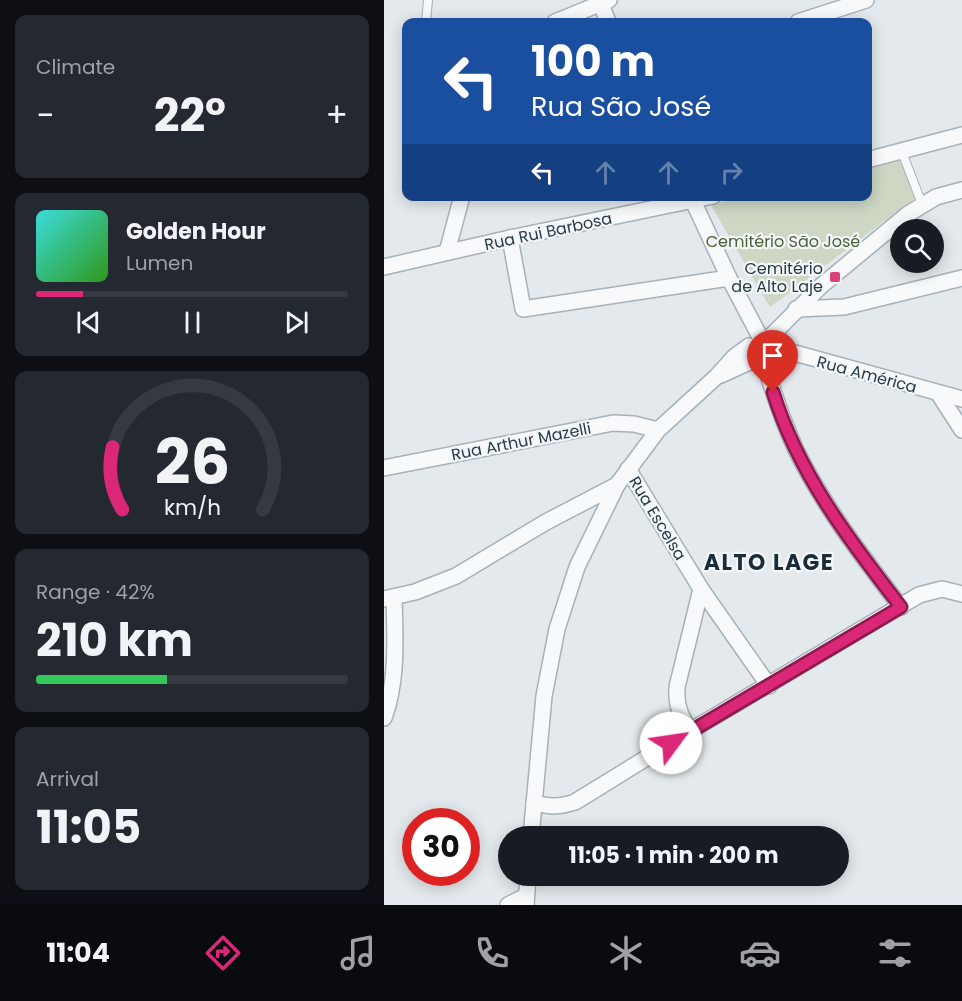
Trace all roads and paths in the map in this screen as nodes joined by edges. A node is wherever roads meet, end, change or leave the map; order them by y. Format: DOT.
graph roads {
  1 [pos="428,0"];
  2 [pos="866,0"];
  3 [pos="605,2"];
  4 [pos="426,18"];
  5 [pos="565,18"];
  6 [pos="607,18"];
  7 [pos="810,18"];
  8 [pos="962,135"];
  9 [pos="902,152"];
  10 [pos="872,159"];
  11 [pos="962,190"];
  12 [pos="461,201"];
  13 [pos="693,201"];
  14 [pos="922,204"];
  15 [pos="510,238"];
  16 [pos="447,252"];
  17 [pos="384,267"];
  18 [pos="729,278"];
  19 [pos="962,278"];
  20 [pos="796,309"];
  21 [pos="762,347"];
  22 [pos="938,393"];
  23 [pos="962,399"];
  24 [pos="658,429"];
  25 [pos="962,430"];
  26 [pos="384,468"];
  27 [pos="628,469"];
  28 [pos="616,486"];
  29 [pos="701,589"];
  30 [pos="962,594"];
  31 [pos="389,598"];
  32 [pos="901,607"];
  33 [pos="769,686"];
  34 [pos="384,718"];
  35 [pos="690,731"];
  36 [pos="534,803"];
  37 [pos="532,826"];
  38 [pos="526,900"];
  39 [pos="508,905"];
  1 -- 4 [label="lane"];
  2 -- 7 [label="street"];
  3 -- 5 [label="street"];
  3 -- 6 [label="street"];
  8 -- 9 [label="street"];
  9 -- 10 [label="street"];
  9 -- 14 [label="lane"];
  11 -- 14 [label="street"];
  12 -- 16 [label="street"];
  13 -- 15 [label="street, Rua Rui Barbosa"];
  13 -- 18 [label="street"];
  14 -- 20 [label="street"];
  15 -- 16 [label="street, Rua Rui Barbosa"];
  15 -- 18 [label="street"];
  16 -- 17 [label="street, Rua Rui Barbosa"];
  18 -- 21 [label="street"];
  19 -- 20 [label="street"];
  20 -- 21 [label="street"];
  21 -- 22 [label="street, Rua América"];
  21 -- 24 [label="street"];
  21 -- 32 [label="street"];
  22 -- 23 [label="street, Rua América"];
  22 -- 25 [label="street"];
  24 -- 26 [label="street, Rua Arthur Mazelli"];
  24 -- 27 [label="street"];
  27 -- 28 [label="street"];
  27 -- 29 [label="street, Rua Escelsa"];
  28 -- 31 [label="street"];
  28 -- 36 [label="street"];
  29 -- 33 [label="street, Rua Escelsa"];
  29 -- 35 [label="street"];
  30 -- 32 [label="street"];
  31 -- 34 [label="street"];
  32 -- 33 [label="street"];
  33 -- 35 [label="street"];
  35 -- 36 [label="street"];
  36 -- 37 [label="street"];
  38 -- 39 [label="street"];
}
